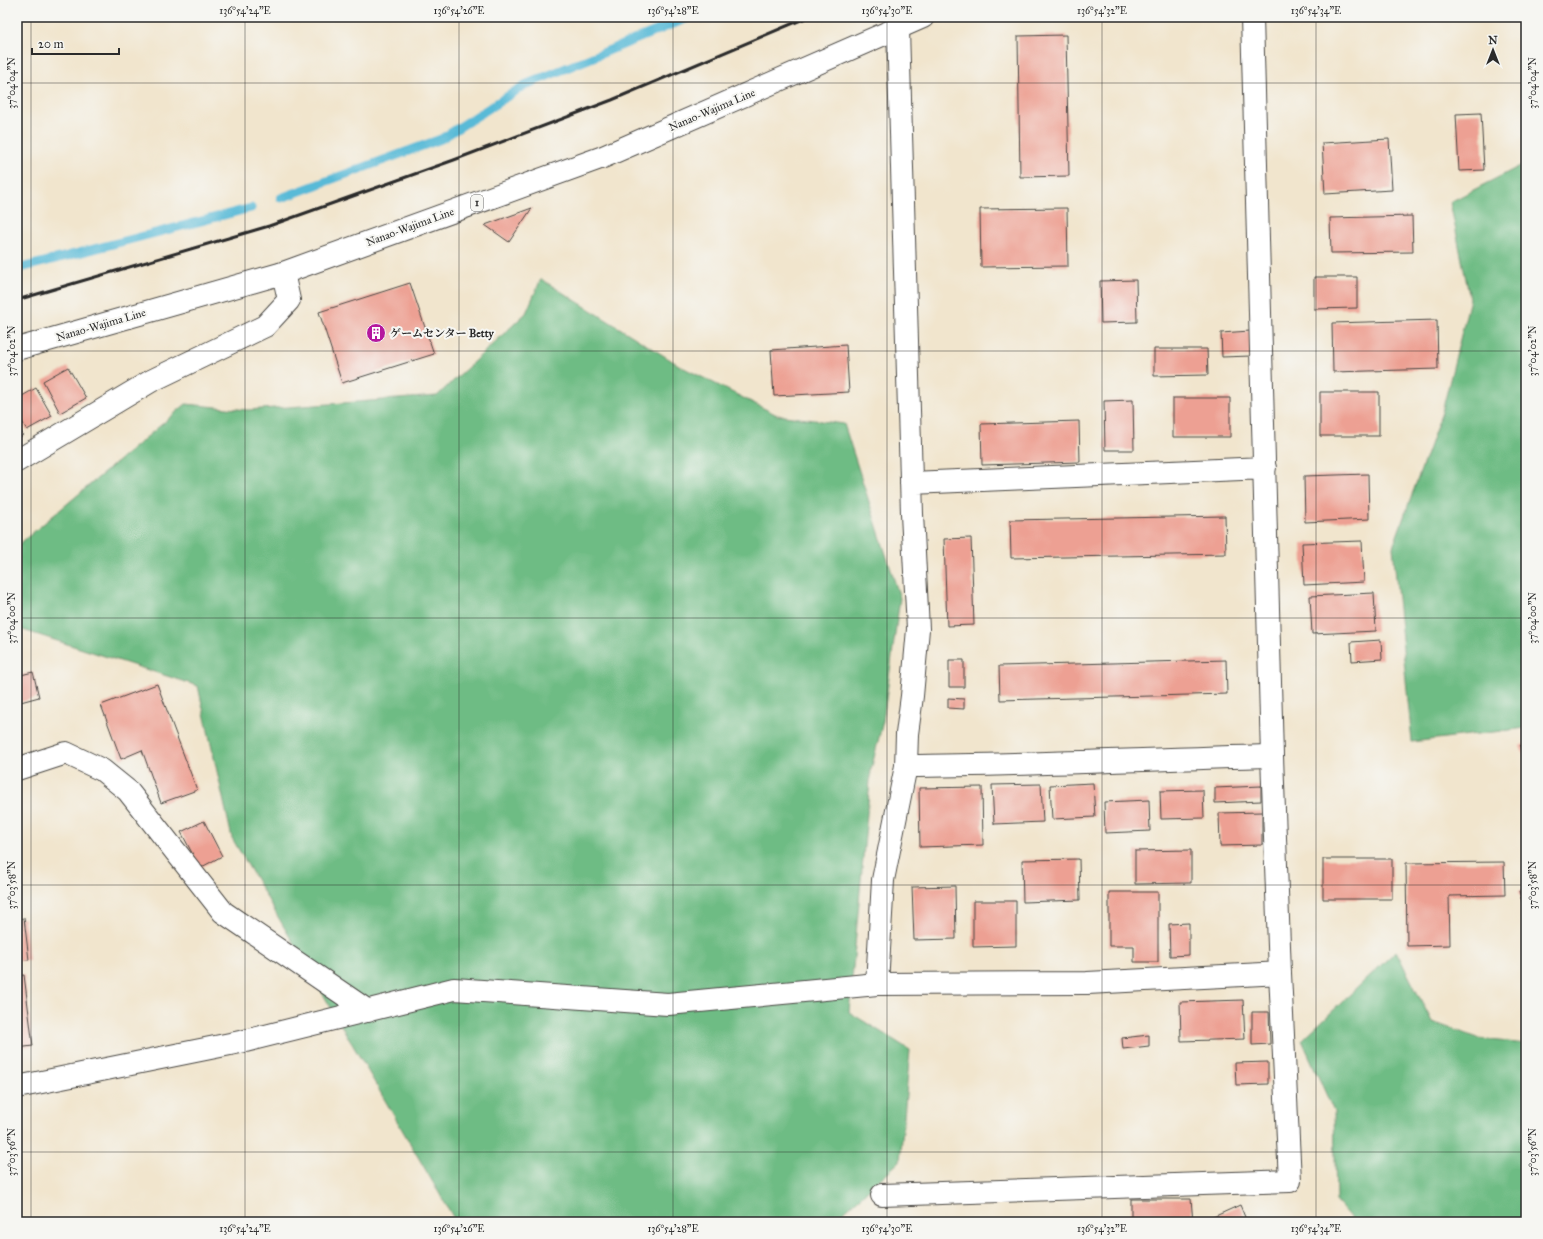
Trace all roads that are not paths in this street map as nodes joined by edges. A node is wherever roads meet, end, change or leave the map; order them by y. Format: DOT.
graph roads {
  1 [pos="923,17"];
  2 [pos="1252,17"];
  3 [pos="898,29"];
  4 [pos="283,273"];
  5 [pos="17,349"];
  6 [pos="17,461"];
  7 [pos="1265,468"];
  8 [pos="911,483"];
  9 [pos="1272,756"];
  10 [pos="906,766"];
  11 [pos="17,769"];
  12 [pos="1280,973"];
  13 [pos="877,984"];
  14 [pos="368,1011"];
  15 [pos="17,1087"];
  16 [pos="882,1195"];
  1 -- 3 [label="street, Nanao-Wajima Line / 1"];
  2 -- 7 [label="street"];
  3 -- 4 [label="street, Nanao-Wajima Line / 1"];
  3 -- 8 [label="street"];
  4 -- 5 [label="street, Nanao-Wajima Line / 1"];
  4 -- 6 [label="street"];
  7 -- 8 [label="street"];
  7 -- 9 [label="street"];
  8 -- 10 [label="street"];
  9 -- 10 [label="street"];
  9 -- 12 [label="street"];
  10 -- 13 [label="street"];
  11 -- 14 [label="street"];
  12 -- 13 [label="street"];
  12 -- 16 [label="street"];
  13 -- 14 [label="street"];
  14 -- 15 [label="street"];
}
